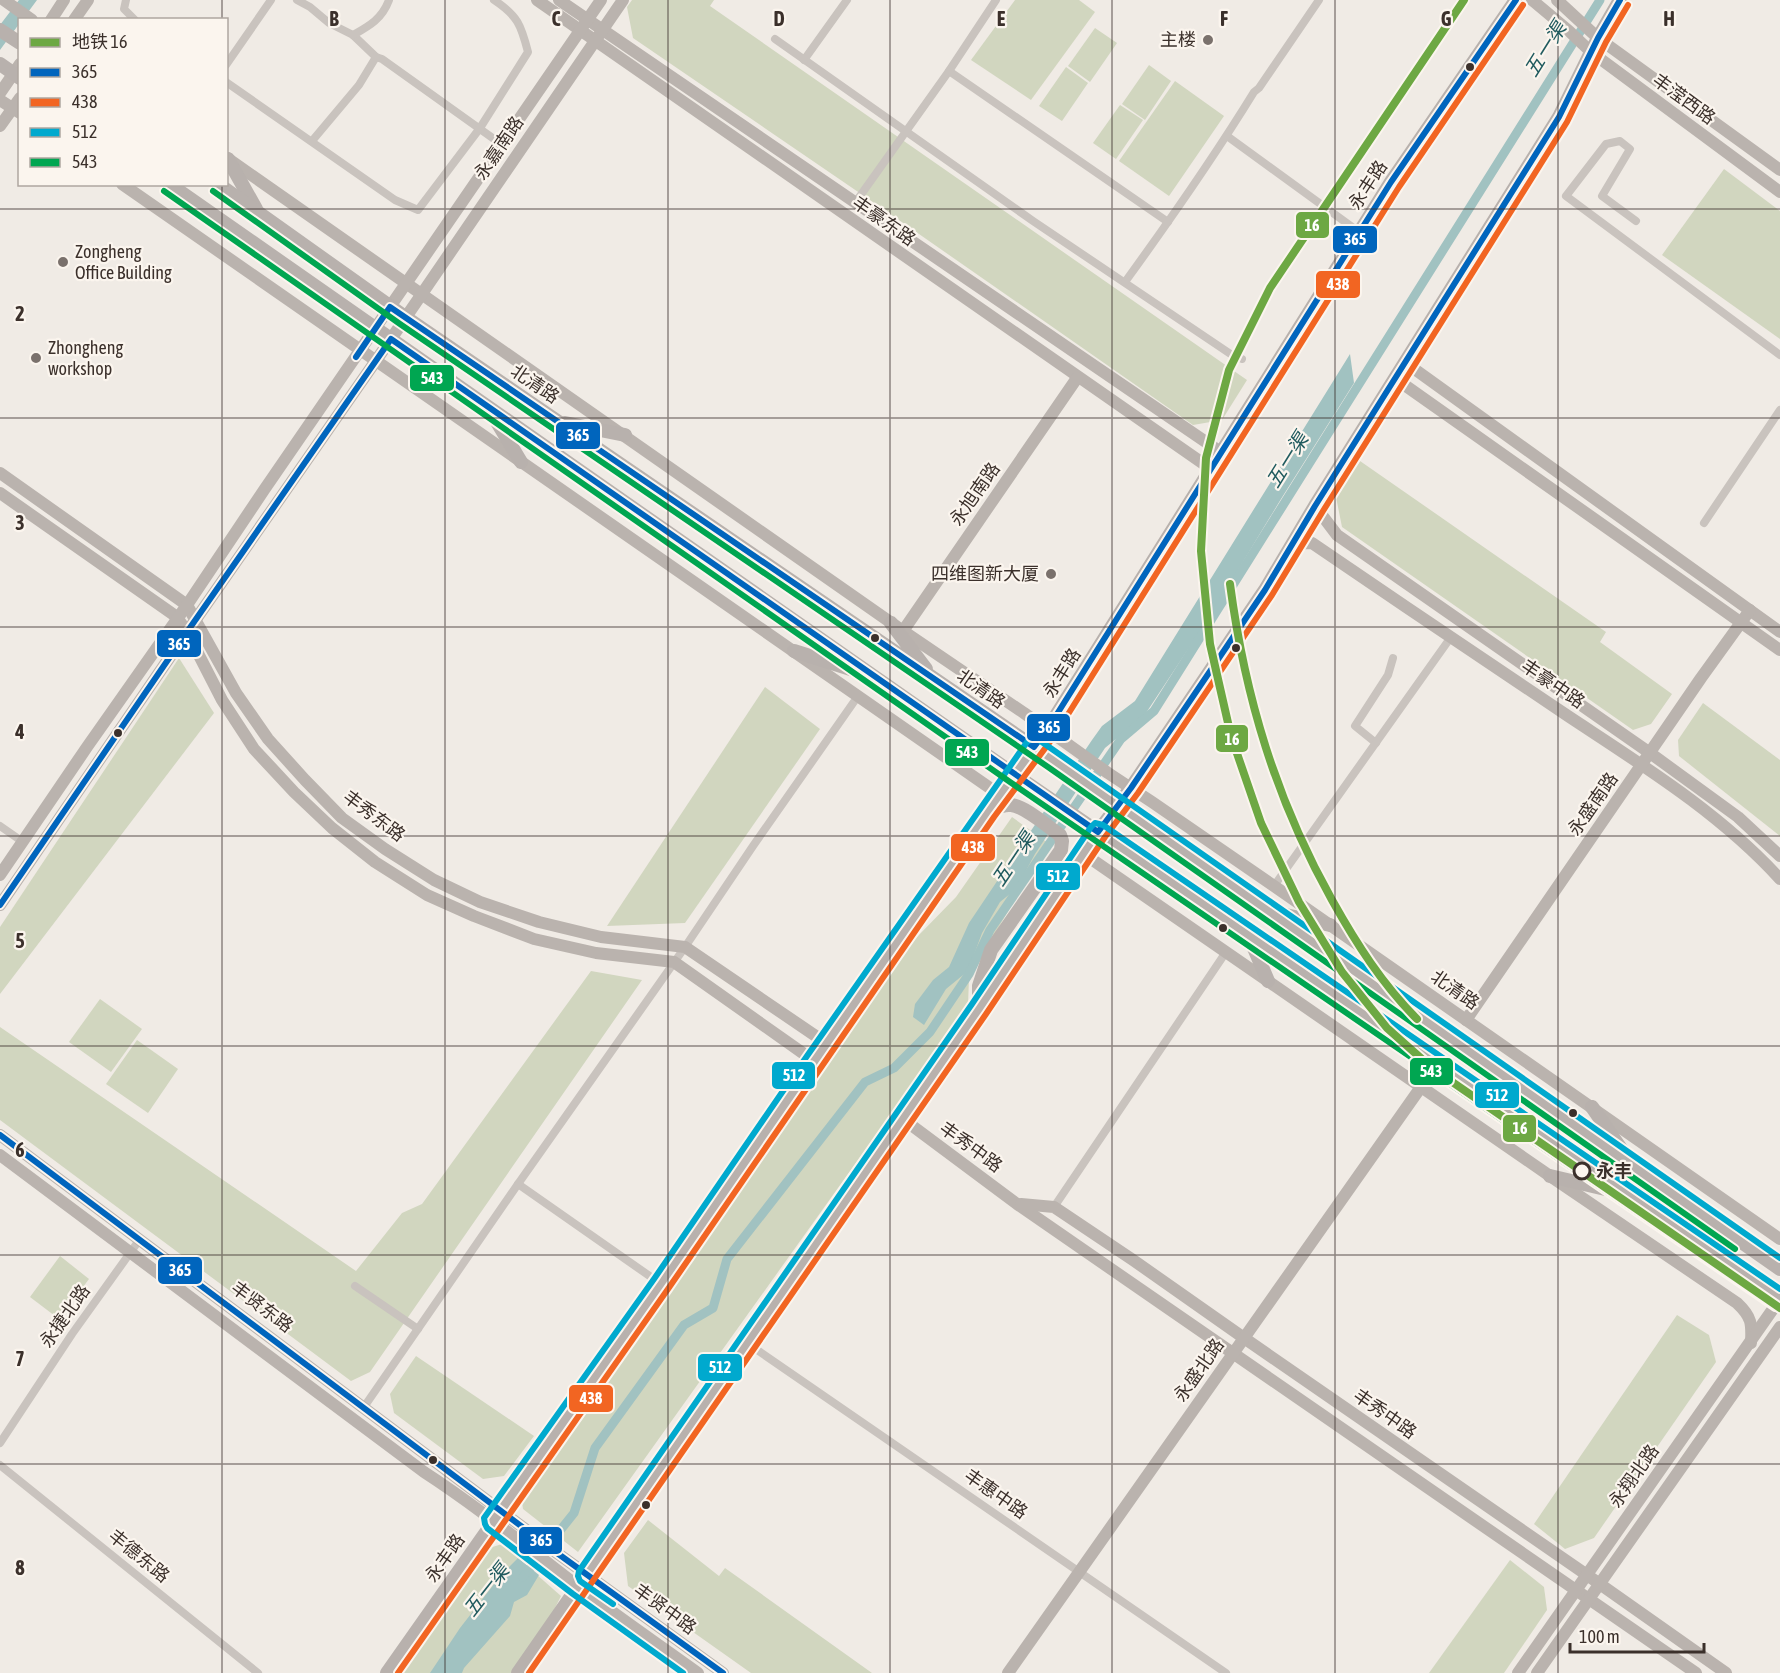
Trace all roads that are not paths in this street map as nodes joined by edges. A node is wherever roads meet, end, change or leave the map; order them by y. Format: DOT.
graph roads {
  1 [pos="4,0"];
  2 [pos="64,0"];
  3 [pos="88,0"];
  4 [pos="126,0"];
  5 [pos="272,0"];
  6 [pos="297,0"];
  7 [pos="389,0"];
  8 [pos="494,0"];
  9 [pos="537,0"];
  10 [pos="559,0"];
  11 [pos="601,0"];
  12 [pos="623,0"];
  13 [pos="847,0"];
  14 [pos="996,0"];
  15 [pos="1319,0"];
  16 [pos="1516,0"];
  17 [pos="1557,0"];
  18 [pos="1620,0"];
  19 [pos="1536,3"];
  20 [pos="310,4"];
  21 [pos="29,18"];
  22 [pos="52,18"];
  23 [pos="75,18"];
  24 [pos="133,18"];
  25 [pos="587,20"];
  26 [pos="0,30"];
  27 [pos="602,30"];
  28 [pos="580,31"];
  29 [pos="353,35"];
  30 [pos="1598,38"];
  31 [pos="775,39"];
  32 [pos="594,41"];
  33 [pos="18,42"];
  34 [pos="1591,52"];
  35 [pos="376,57"];
  36 [pos="804,60"];
  37 [pos="228,62"];
  38 [pos="11,69"];
  39 [pos="949,71"];
  40 [pos="228,83"];
  41 [pos="0,93"];
  42 [pos="0,100"];
  43 [pos="17,107"];
  44 [pos="0,126"];
  45 [pos="480,128"];
  46 [pos="906,132"];
  47 [pos="1227,136"];
  48 [pos="312,141"];
  49 [pos="501,144"];
  50 [pos="228,159"];
  51 [pos="228,160"];
  52 [pos="1780,170"];
  53 [pos="125,186"];
  54 [pos="172,186"];
  55 [pos="221,186"];
  56 [pos="1780,192"];
  57 [pos="855,203"];
  58 [pos="259,213"];
  59 [pos="1635,221"];
  60 [pos="1168,222"];
  61 [pos="1359,232"];
  62 [pos="1125,282"];
  63 [pos="406,283"];
  64 [pos="422,293"];
  65 [pos="390,307"];
  66 [pos="405,317"];
  67 [pos="375,328"];
  68 [pos="391,339"];
  69 [pos="361,350"];
  70 [pos="1780,355"];
  71 [pos="1242,359"];
  72 [pos="376,361"];
  73 [pos="1406,363"];
  74 [pos="1077,378"];
  75 [pos="1396,379"];
  76 [pos="488,408"];
  77 [pos="1780,410"];
  78 [pos="557,421"];
  79 [pos="625,435"];
  80 [pos="1222,453"];
  81 [pos="521,462"];
  82 [pos="1211,469"];
  83 [pos="0,473"];
  84 [pos="0,493"];
  85 [pos="1315,507"];
  86 [pos="1704,523"];
  87 [pos="1292,544"];
  88 [pos="187,605"];
  89 [pos="1750,610"];
  90 [pos="177,617"];
  91 [pos="196,619"];
  92 [pos="891,623"];
  93 [pos="1741,623"];
  94 [pos="903,631"];
  95 [pos="187,632"];
  96 [pos="1780,632"];
  97 [pos="1451,638"];
  98 [pos="1780,650"];
  99 [pos="794,651"];
  100 [pos="1394,658"];
  101 [pos="871,675"];
  102 [pos="933,678"];
  103 [pos="858,696"];
  104 [pos="1047,730"];
  105 [pos="1376,743"];
  106 [pos="1034,747"];
  107 [pos="1650,753"];
  108 [pos="1642,765"];
  109 [pos="1016,775"];
  110 [pos="1131,788"];
  111 [pos="1000,795"];
  112 [pos="1117,805"];
  113 [pos="987,812"];
  114 [pos="0,826"];
  115 [pos="1098,832"];
  116 [pos="22,842"];
  117 [pos="1084,854"];
  118 [pos="1780,856"];
  119 [pos="0,875"];
  120 [pos="1780,879"];
  121 [pos="1274,886"];
  122 [pos="0,905"];
  123 [pos="1268,911"];
  124 [pos="1330,925"];
  125 [pos="1248,934"];
  126 [pos="685,947"];
  127 [pos="1226,952"];
  128 [pos="674,962"];
  129 [pos="1268,981"];
  130 [pos="980,1009"];
  131 [pos="1466,1020"];
  132 [pos="826,1043"];
  133 [pos="814,1061"];
  134 [pos="1421,1087"];
  135 [pos="1592,1107"];
  136 [pos="903,1119"];
  137 [pos="0,1135"];
  138 [pos="0,1155"];
  139 [pos="1632,1166"];
  140 [pos="1550,1176"];
  141 [pos="518,1184"];
  142 [pos="1625,1194"];
  143 [pos="1017,1204"];
  144 [pos="1054,1207"];
  145 [pos="140,1239"];
  146 [pos="1780,1239"];
  147 [pos="130,1252"];
  148 [pos="1780,1269"];
  149 [pos="662,1284"];
  150 [pos="355,1286"];
  151 [pos="1780,1300"];
  152 [pos="1780,1327"];
  153 [pos="418,1329"];
  154 [pos="1244,1338"];
  155 [pos="747,1343"];
  156 [pos="1750,1343"];
  157 [pos="1780,1345"];
  158 [pos="1233,1353"];
  159 [pos="1761,1353"];
  160 [pos="364,1407"];
  161 [pos="0,1443"];
  162 [pos="0,1465"];
  163 [pos="497,1516"];
  164 [pos="554,1558"];
  165 [pos="1079,1571"];
  166 [pos="587,1575"];
  167 [pos="1587,1575"];
  168 [pos="1599,1584"];
  169 [pos="578,1587"];
  170 [pos="1576,1590"];
  171 [pos="1588,1599"];
  172 [pos="258,1673"];
  173 [pos="387,1673"];
  174 [pos="518,1673"];
  175 [pos="698,1673"];
  176 [pos="723,1673"];
  177 [pos="1008,1673"];
  178 [pos="1226,1673"];
  179 [pos="1518,1673"];
  180 [pos="1537,1673"];
  181 [pos="1696,1673"];
  182 [pos="1726,1673"];
  1 -- 21 [label="street"];
  2 -- 22 [label="street"];
  3 -- 23 [label="street"];
  4 -- 24 [label="street"];
  5 -- 37 [label="street"];
  6 -- 20 [label="street"];
  7 -- 29 [label="street"];
  8 -- 45 [label="street"];
  9 -- 28 [label="street, 丰豪东路"];
  10 -- 25 [label="street, 丰豪东路"];
  11 -- 25 [label="street, 永嘉南路"];
  12 -- 27 [label="street, 永嘉南路"];
  13 -- 36 [label="street"];
  14 -- 39 [label="street"];
  15 -- 47 [label="street"];
  16 -- 61 [label="main road, 永丰路"];
  17 -- 30 [label="street, 丰滢西路"];
  18 -- 30 [label="main road"];
  19 -- 34 [label="street, 丰滢西路"];
  20 -- 29 [label="street"];
  25 -- 27 [label="street, 丰豪东路"];
  25 -- 28 [label="street, 永嘉南路"];
  26 -- 33 [label="main road"];
  27 -- 32 [label="street, 永嘉南路"];
  27 -- 57 [label="street, 丰豪东路"];
  28 -- 32 [label="street, 丰豪东路"];
  28 -- 49 [label="street, 永嘉南路"];
  29 -- 35 [label="street"];
  30 -- 34 [label="main road"];
  30 -- 52 [label="street, 丰滢西路"];
  31 -- 36 [label="street"];
  32 -- 64 [label="street, 永嘉南路"];
  32 -- 74 [label="street, 丰豪东路"];
  34 -- 56 [label="street, 丰滢西路"];
  34 -- 73 [label="main road"];
  35 -- 45 [label="street"];
  35 -- 48 [label="street"];
  36 -- 46 [label="street"];
  38 -- 41 [label="street"];
  39 -- 46 [label="street"];
  39 -- 60 [label="street"];
  40 -- 48 [label="street"];
  42 -- 43 [label="street"];
  43 -- 44 [label="street"];
  45 -- 48 [label="street"];
  45 -- 49 [label="street"];
  46 -- 57 [label="street"];
  46 -- 62 [label="street"];
  47 -- 60 [label="street"];
  47 -- 61 [label="street"];
  49 -- 63 [label="street, 永嘉南路"];
  50 -- 63 [label="street, 北清路"];
  51 -- 58 [label="main road"];
  53 -- 69 [label="street"];
  54 -- 67 [label="main road"];
  55 -- 58 [label="main road, 北清路"];
  57 -- 80 [label="street, 丰豪东路"];
  58 -- 65 [label="main road, 北清路"];
  59 -- 70 [label="street"];
  60 -- 62 [label="street"];
  61 -- 80 [label="main road, 永丰路"];
  62 -- 71 [label="street"];
  63 -- 64 [label="street, 北清路"];
  63 -- 65 [label="street, 永嘉南路"];
  64 -- 66 [label="street, 永嘉南路"];
  64 -- 79 [label="street, 北清路"];
  65 -- 66 [label="main road, 北清路"];
  65 -- 67 [label="street, 永嘉南路"];
  66 -- 68 [label="street, 永嘉南路"];
  66 -- 78 [label="main road, 北清路"];
  67 -- 68 [label="main road"];
  67 -- 69 [label="street, 永嘉南路"];
  68 -- 72 [label="street, 永嘉南路"];
  68 -- 76 [label="main road"];
  69 -- 72 [label="street"];
  69 -- 88 [label="street, 永嘉南路"];
  72 -- 81 [label="street"];
  72 -- 91 [label="street, 永嘉南路"];
  73 -- 75 [label="main road"];
  73 -- 89 [label="street"];
  74 -- 82 [label="street, 丰豪东路"];
  74 -- 94 [label="street, 永旭南路"];
  75 -- 85 [label="main road"];
  75 -- 93 [label="street"];
  76 -- 81 [label="main road"];
  76 -- 101 [label="main road"];
  77 -- 86 [label="street"];
  78 -- 79 [label="main road"];
  78 -- 102 [label="main road, 北清路"];
  79 -- 92 [label="street, 北清路"];
  80 -- 82 [label="main road, 永丰路"];
  81 -- 99 [label="street"];
  82 -- 104 [label="main road, 永丰路"];
  83 -- 88 [label="street, 丰秀东路"];
  84 -- 90 [label="street, 丰秀东路"];
  85 -- 87 [label="main road"];
  85 -- 107 [label="street, 丰豪中路"];
  87 -- 97 [label="street, 丰豪中路"];
  87 -- 110 [label="main road"];
  88 -- 90 [label="street, 永嘉南路"];
  88 -- 91 [label="street, 丰秀东路"];
  89 -- 93 [label="street, 永盛南路"];
  89 -- 96 [label="street"];
  90 -- 95 [label="street, 丰秀东路"];
  90 -- 116 [label="street, 永嘉南路"];
  91 -- 95 [label="street, 永嘉南路"];
  91 -- 126 [label="street, 丰秀东路"];
  92 -- 94 [label="street, 北清路"];
  92 -- 102 [label="main road"];
  93 -- 98 [label="street"];
  93 -- 107 [label="street, 永盛南路"];
  94 -- 104 [label="street, 北清路"];
  95 -- 122 [label="street, 永嘉南路"];
  95 -- 128 [label="street, 丰秀东路"];
  97 -- 105 [label="street"];
  97 -- 108 [label="street, 丰豪中路"];
  99 -- 101 [label="main road"];
  99 -- 103 [label="street"];
  100 -- 105 [label="street"];
  101 -- 109 [label="main road"];
  102 -- 106 [label="main road, 北清路"];
  103 -- 111 [label="street"];
  103 -- 126 [label="street"];
  104 -- 106 [label="main road, 永丰路"];
  104 -- 110 [label="street, 北清路"];
  105 -- 121 [label="street"];
  106 -- 109 [label="main road, 永丰路"];
  106 -- 112 [label="main road, 北清路"];
  107 -- 108 [label="street, 永盛南路"];
  107 -- 118 [label="street, 丰豪中路"];
  108 -- 120 [label="street, 丰豪中路"];
  108 -- 131 [label="street, 永盛南路"];
  109 -- 111 [label="main road, 永丰路"];
  109 -- 115 [label="main road"];
  110 -- 112 [label="main road"];
  110 -- 121 [label="street, 北清路"];
  111 -- 113 [label="main road, 永丰路"];
  112 -- 115 [label="main road"];
  112 -- 123 [label="main road, 北清路"];
  113 -- 130 [label="main road"];
  113 -- 132 [label="main road, 永丰路"];
  114 -- 116 [label="street"];
  115 -- 117 [label="main road"];
  115 -- 125 [label="main road"];
  116 -- 119 [label="street, 永嘉南路"];
  117 -- 127 [label="street"];
  117 -- 130 [label="main road"];
  121 -- 124 [label="street, 北清路"];
  123 -- 124 [label="main road"];
  123 -- 139 [label="main road, 北清路"];
  124 -- 131 [label="street, 北清路"];
  125 -- 129 [label="main road"];
  125 -- 142 [label="main road"];
  126 -- 128 [label="street"];
  126 -- 132 [label="street, 丰秀东路"];
  127 -- 129 [label="street"];
  127 -- 144 [label="street"];
  128 -- 133 [label="street, 丰秀东路"];
  128 -- 141 [label="street"];
  129 -- 134 [label="street"];
  130 -- 136 [label="main road"];
  131 -- 135 [label="street, 北清路"];
  132 -- 133 [label="main road, 永丰路"];
  133 -- 149 [label="main road, 永丰路"];
  134 -- 140 [label="street"];
  134 -- 154 [label="street, 永盛北路"];
  135 -- 139 [label="main road"];
  135 -- 146 [label="street, 北清路"];
  136 -- 143 [label="street, 丰秀中路"];
  136 -- 155 [label="main road"];
  137 -- 145 [label="street, 丰贤东路"];
  138 -- 147 [label="street, 丰贤东路"];
  139 -- 148 [label="main road, 北清路"];
  140 -- 142 [label="main road"];
  140 -- 156 [label="street"];
  141 -- 149 [label="street"];
  141 -- 153 [label="street"];
  142 -- 151 [label="main road"];
  143 -- 144 [label="street, 丰秀中路"];
  143 -- 158 [label="street, 丰秀中路"];
  144 -- 154 [label="street, 丰秀中路"];
  145 -- 147 [label="street, 永捷北路"];
  145 -- 160 [label="street, 丰贤东路"];
  147 -- 161 [label="street, 永捷北路"];
  147 -- 163 [label="street, 丰贤东路"];
  149 -- 163 [label="main road, 永丰路"];
  150 -- 153 [label="street"];
  151 -- 156 [label="street, 永翔北路"];
  152 -- 159 [label="street, 永翔北路"];
  153 -- 160 [label="street"];
  154 -- 158 [label="street, 永盛北路"];
  154 -- 167 [label="street, 丰秀中路"];
  155 -- 165 [label="street, 丰惠中路"];
  155 -- 166 [label="main road"];
  156 -- 167 [label="street, 永翔北路"];
  157 -- 159 [label="street"];
  158 -- 165 [label="street, 永盛北路"];
  158 -- 170 [label="street, 丰秀中路"];
  159 -- 168 [label="street, 永翔北路"];
  160 -- 163 [label="street, 丰贤东路"];
  162 -- 172 [label="street, 丰德东路"];
  163 -- 164 [label="street"];
  163 -- 173 [label="main road, 永丰路"];
  164 -- 166 [label="street, 丰贤中路"];
  164 -- 169 [label="street, 丰贤中路"];
  165 -- 177 [label="street, 永盛北路"];
  165 -- 178 [label="street, 丰惠中路"];
  166 -- 169 [label="main road"];
  166 -- 176 [label="street, 丰贤中路"];
  167 -- 168 [label="street, 丰秀中路"];
  167 -- 170 [label="street, 永翔北路"];
  168 -- 171 [label="street, 永翔北路"];
  168 -- 182 [label="street, 丰秀中路"];
  169 -- 174 [label="main road"];
  169 -- 175 [label="street, 丰贤中路"];
  170 -- 171 [label="street, 丰秀中路"];
  170 -- 179 [label="street, 永翔北路"];
  171 -- 180 [label="street, 永翔北路"];
  171 -- 181 [label="street, 丰秀中路"];
}
